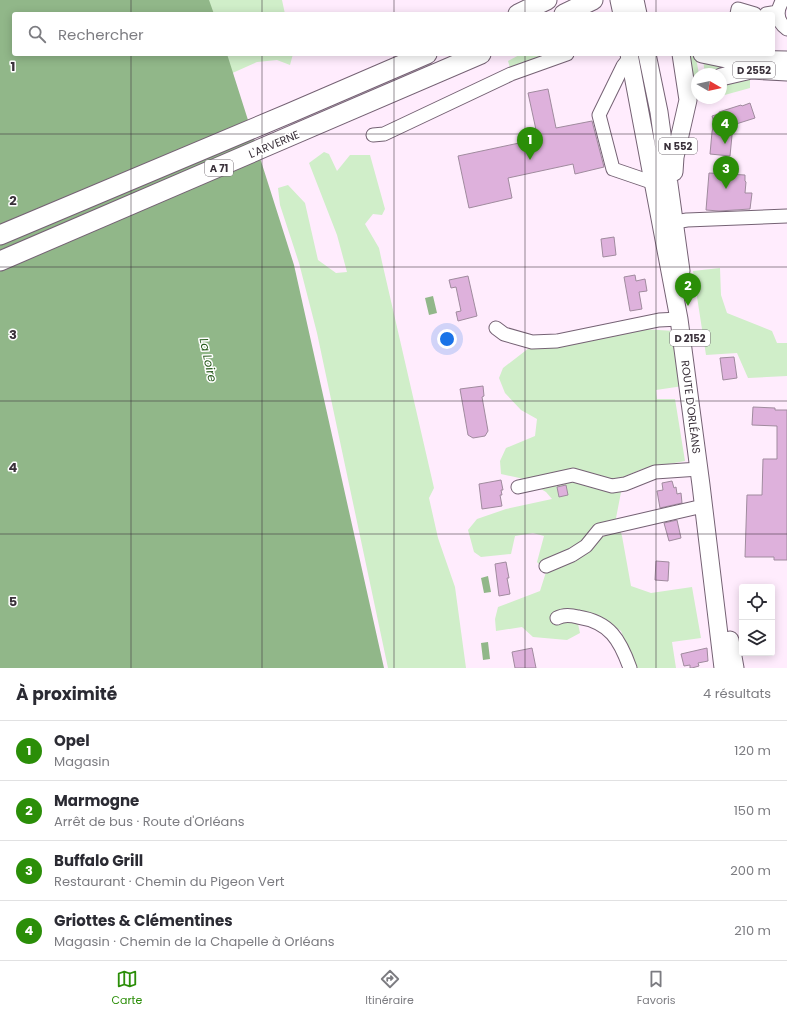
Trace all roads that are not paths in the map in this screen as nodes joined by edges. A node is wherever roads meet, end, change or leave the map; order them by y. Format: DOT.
graph roads {
  1 [pos="547,0"];
  2 [pos="593,0"];
  3 [pos="522,12"];
  4 [pos="568,12"];
  5 [pos="737,12"];
  6 [pos="748,12"];
  7 [pos="776,13"];
  8 [pos="787,29"];
  9 [pos="422,56"];
  10 [pos="476,56"];
  11 [pos="561,56"];
  12 [pos="630,56"];
  13 [pos="631,56"];
  14 [pos="647,56"];
  15 [pos="682,56"];
  16 [pos="712,56"];
  17 [pos="759,57"];
  18 [pos="787,60"];
  19 [pos="787,72"];
  20 [pos="727,76"];
  21 [pos="691,89"];
  22 [pos="691,98"];
  23 [pos="638,101"];
  24 [pos="691,103"];
  25 [pos="660,112"];
  26 [pos="373,135"];
  27 [pos="654,183"];
  28 [pos="671,192"];
  29 [pos="787,216"];
  30 [pos="675,222"];
  31 [pos="0,235"];
  32 [pos="0,261"];
  33 [pos="679,319"];
  34 [pos="496,328"];
  35 [pos="699,469"];
  36 [pos="518,487"];
  37 [pos="703,506"];
  38 [pos="546,566"];
  39 [pos="557,618"];
  40 [pos="630,668"];
  41 [pos="723,668"];
  42 [pos="735,668"];
  1 -- 3 [label="highway"];
  2 -- 4 [label="highway"];
  5 -- 6 [label="street"];
  7 -- 8 [label="street"];
  9 -- 31 [label="highway, L'ARVERNE / A 71"];
  10 -- 32 [label="highway, L'ARVERNE / A 71"];
  11 -- 26 [label="street"];
  12 -- 27 [label="street"];
  13 -- 23 [label="main road, ROUTE D'ORLÉANS / D 2152"];
  14 -- 25 [label="main road, ROUTE D'ORLÉANS / D 2152"];
  15 -- 21 [label="main road"];
  16 -- 17 [label="main road, D 2552"];
  17 -- 18 [label="main road, D 2552"];
  19 -- 20 [label="main road, D 2552"];
  22 -- 25 [label="main road"];
  23 -- 25 [label="main road"];
  23 -- 27 [label="main road, ROUTE D'ORLÉANS / D 2152"];
  24 -- 28 [label="main road, N 552"];
  25 -- 28 [label="main road, ROUTE D'ORLÉANS / D 2152"];
  27 -- 33 [label="main road, ROUTE D'ORLÉANS / D 2152"];
  28 -- 30 [label="main road, ROUTE D'ORLÉANS / D 2152"];
  29 -- 30 [label="street"];
  30 -- 42 [label="main road, ROUTE D'ORLÉANS / D 2152"];
  33 -- 34 [label="street"];
  33 -- 35 [label="main road, ROUTE D'ORLÉANS / D 2152"];
  35 -- 36 [label="street"];
  35 -- 37 [label="main road, ROUTE D'ORLÉANS / D 2152"];
  37 -- 38 [label="street"];
  37 -- 41 [label="main road, ROUTE D'ORLÉANS / D 2152"];
  39 -- 40 [label="street"];
}
